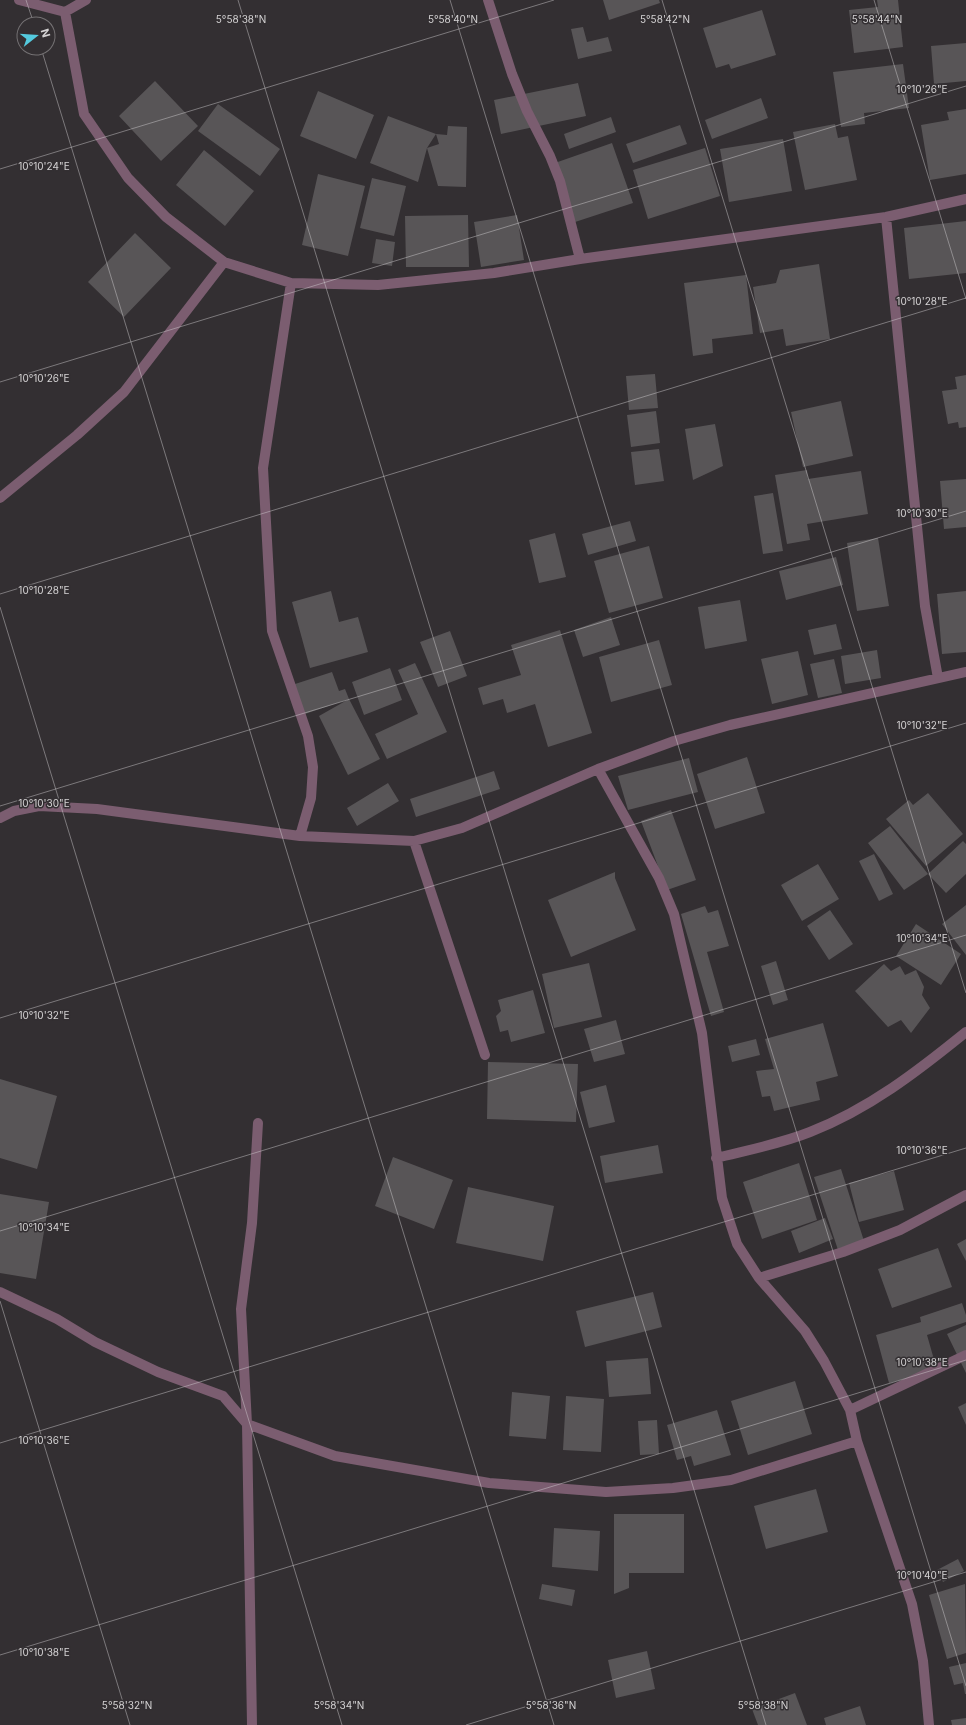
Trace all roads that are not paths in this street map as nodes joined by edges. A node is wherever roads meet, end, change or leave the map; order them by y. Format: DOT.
graph roads {
  1 [pos="19,0"];
  2 [pos="86,0"];
  3 [pos="488,0"];
  4 [pos="65,12"];
  5 [pos="966,199"];
  6 [pos="886,217"];
  7 [pos="580,259"];
  8 [pos="224,262"];
  9 [pos="291,283"];
  10 [pos="0,498"];
  11 [pos="966,672"];
  12 [pos="938,678"];
  13 [pos="598,769"];
  14 [pos="0,818"];
  15 [pos="300,836"];
  16 [pos="414,841"];
  17 [pos="966,1032"];
  18 [pos="485,1055"];
  19 [pos="258,1123"];
  20 [pos="716,1158"];
  21 [pos="966,1195"];
  22 [pos="759,1278"];
  23 [pos="0,1292"];
  24 [pos="966,1355"];
  25 [pos="850,1410"];
  26 [pos="247,1424"];
  27 [pos="858,1441"];
  28 [pos="252,1725"];
  29 [pos="928,1725"];
  1 -- 4 [label="street"];
  2 -- 4 [label="street"];
  3 -- 7 [label="street"];
  4 -- 8 [label="street"];
  5 -- 6 [label="street"];
  6 -- 7 [label="street"];
  6 -- 12 [label="street"];
  7 -- 9 [label="street"];
  8 -- 9 [label="street"];
  8 -- 10 [label="street"];
  9 -- 15 [label="street"];
  11 -- 12 [label="street"];
  12 -- 13 [label="street"];
  13 -- 16 [label="street"];
  13 -- 20 [label="street"];
  14 -- 15 [label="street"];
  15 -- 16 [label="street"];
  16 -- 18 [label="street"];
  17 -- 20 [label="street"];
  19 -- 26 [label="street"];
  20 -- 22 [label="street"];
  21 -- 22 [label="street"];
  22 -- 25 [label="street"];
  23 -- 26 [label="street"];
  24 -- 25 [label="street"];
  25 -- 27 [label="street"];
  26 -- 27 [label="street"];
  26 -- 28 [label="street"];
  27 -- 29 [label="street"];
}
